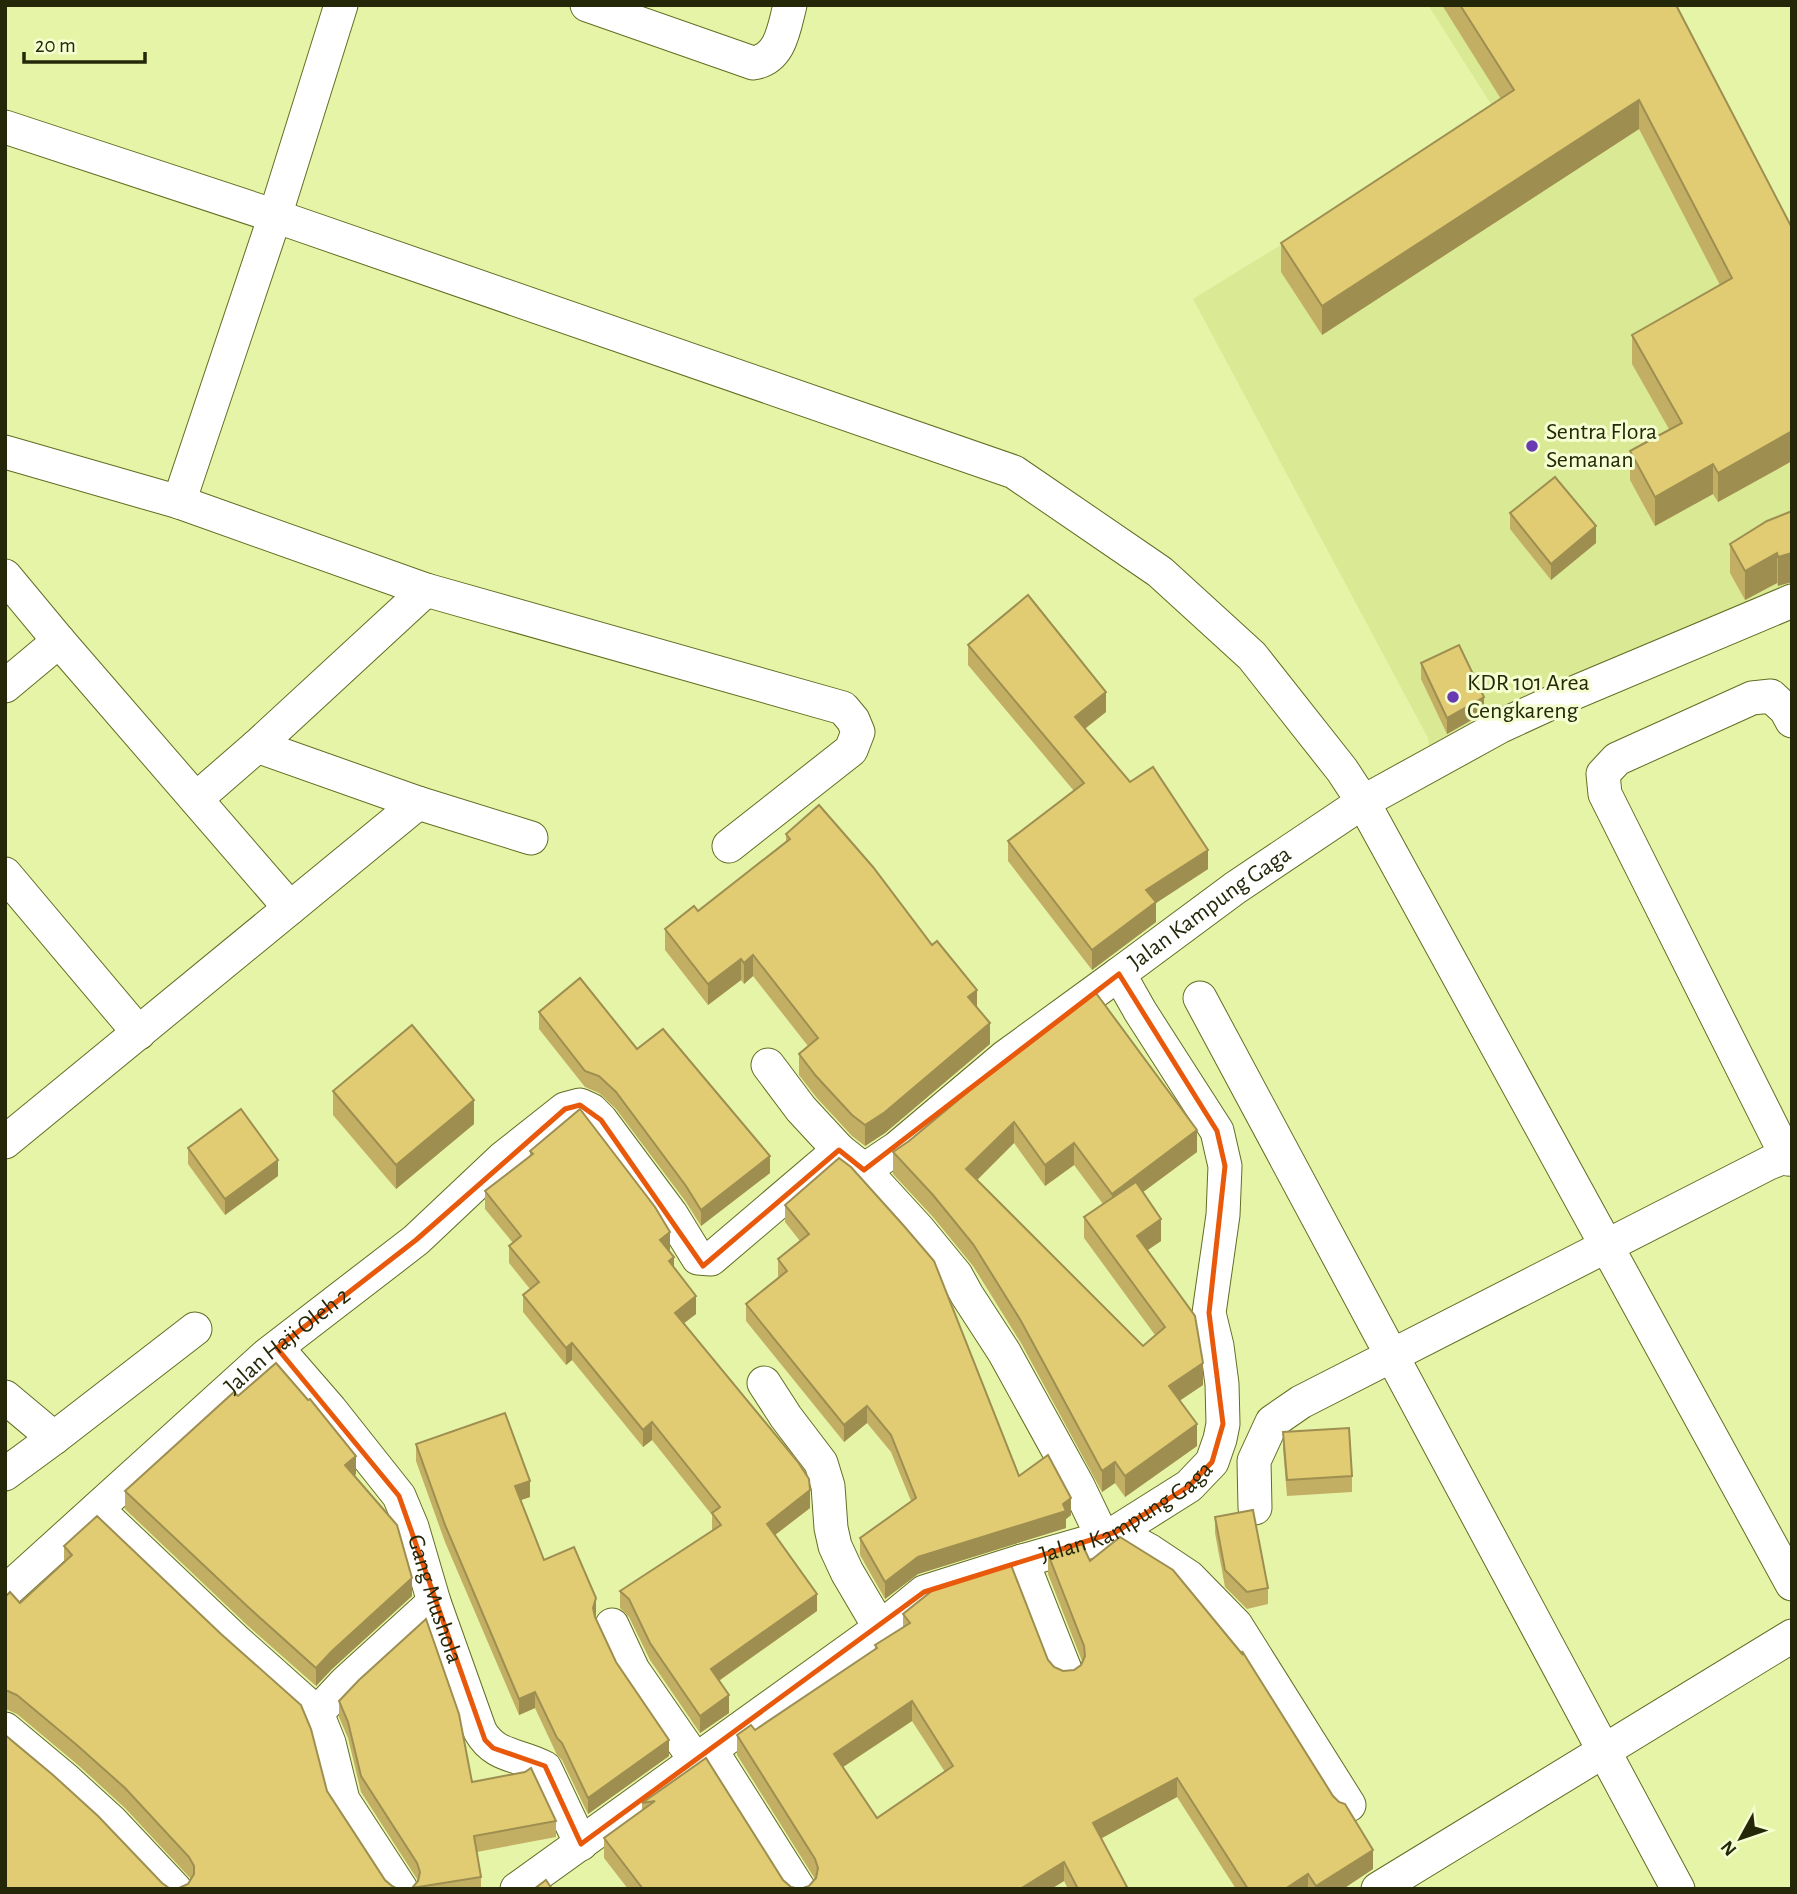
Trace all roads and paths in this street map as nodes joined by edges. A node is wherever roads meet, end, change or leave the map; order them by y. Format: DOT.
graph roads {
  1 [pos="341,5"];
  2 [pos="587,5"];
  3 [pos="790,5"];
  4 [pos="5,127"];
  5 [pos="275,216"];
  6 [pos="5,452"];
  7 [pos="179,502"];
  8 [pos="5,576"];
  9 [pos="426,590"];
  10 [pos="1792,601"];
  11 [pos="59,641"];
  12 [pos="5,686"];
  13 [pos="1792,721"];
  14 [pos="257,746"];
  15 [pos="196,799"];
  16 [pos="1363,802"];
  17 [pos="418,803"];
  18 [pos="531,838"];
  19 [pos="729,846"];
  20 [pos="5,874"];
  21 [pos="290,908"];
  22 [pos="1119,974"];
  23 [pos="1200,998"];
  24 [pos="139,1033"];
  25 [pos="768,1065"];
  26 [pos="5,1142"];
  27 [pos="1790,1159"];
  28 [pos="851,1160"];
  29 [pos="1606,1247"];
  30 [pos="195,1329"];
  31 [pos="277,1348"];
  32 [pos="1392,1354"];
  33 [pos="764,1383"];
  34 [pos="5,1397"];
  35 [pos="54,1438"];
  36 [pos="5,1474"];
  37 [pos="1255,1508"];
  38 [pos="97,1509"];
  39 [pos="1110,1535"];
  40 [pos="1022,1561"];
  41 [pos="1792,1584"];
  42 [pos="5,1592"];
  43 [pos="434,1602"];
  44 [pos="612,1625"];
  45 [pos="880,1628"];
  46 [pos="1792,1636"];
  47 [pos="1066,1672"];
  48 [pos="317,1713"];
  49 [pos="5,1729"];
  50 [pos="1605,1751"];
  51 [pos="703,1755"];
  52 [pos="1349,1805"];
  53 [pos="581,1844"];
  54 [pos="539,1883"];
  55 [pos="1394,1884"];
  56 [pos="175,1889"];
  57 [pos="401,1889"];
  58 [pos="799,1889"];
  59 [pos="1678,1889"];
  1 -- 5 [label="street"];
  2 -- 3 [label="street"];
  4 -- 5 [label="street"];
  5 -- 7 [label="street"];
  5 -- 16 [label="street"];
  6 -- 7 [label="street"];
  7 -- 9 [label="street"];
  8 -- 11 [label="street"];
  9 -- 14 [label="street"];
  9 -- 19 [label="street"];
  10 -- 16 [label="street, Jalan Kampung Gaga"];
  11 -- 12 [label="street"];
  11 -- 15 [label="street"];
  13 -- 27 [label="street"];
  14 -- 15 [label="street"];
  14 -- 17 [label="street"];
  15 -- 21 [label="street"];
  16 -- 22 [label="street, Jalan Kampung Gaga"];
  16 -- 29 [label="street"];
  17 -- 18 [label="street"];
  17 -- 21 [label="street"];
  20 -- 24 [label="street"];
  21 -- 24 [label="street"];
  22 -- 28 [label="street"];
  22 -- 39 [label="street, Jalan Kampung Gaga"];
  23 -- 32 [label="street"];
  24 -- 26 [label="street"];
  25 -- 28 [label="street"];
  27 -- 29 [label="street"];
  28 -- 31 [label="street, Jalan Haji Oleh 2"];
  28 -- 39 [label="street"];
  29 -- 32 [label="street"];
  29 -- 41 [label="street"];
  30 -- 35 [label="street"];
  31 -- 38 [label="street, Jalan Haji Oleh 2"];
  31 -- 43 [label="street, Gang Mushola"];
  32 -- 37 [label="street"];
  32 -- 50 [label="street"];
  33 -- 45 [label="street"];
  34 -- 35 [label="street"];
  35 -- 36 [label="street"];
  38 -- 42 [label="street, Jalan Haji Oleh 2"];
  38 -- 48 [label="street"];
  39 -- 40 [label="street, Jalan Kampung Gaga"];
  39 -- 52 [label="street"];
  40 -- 45 [label="street, Jalan Kampung Gaga"];
  40 -- 47 [label="street"];
  43 -- 48 [label="street"];
  43 -- 53 [label="street, Gang Mushola"];
  44 -- 51 [label="street"];
  45 -- 51 [label="street, Jalan Kampung Gaga"];
  46 -- 50 [label="street"];
  48 -- 57 [label="street"];
  49 -- 56 [label="street"];
  50 -- 55 [label="street"];
  50 -- 59 [label="street"];
  51 -- 53 [label="street, Jalan Kampung Gaga"];
  51 -- 58 [label="street"];
  53 -- 54 [label="street, Jalan Kampung Gaga"];
}
